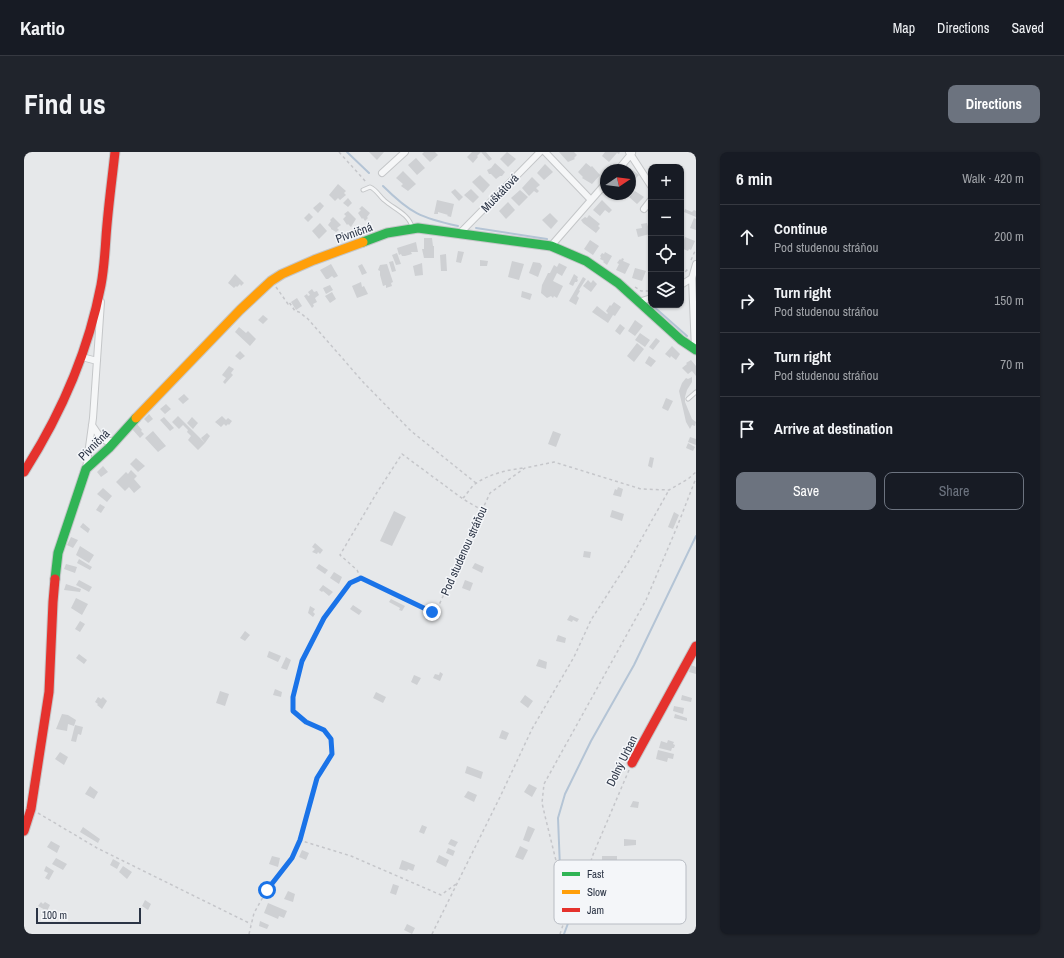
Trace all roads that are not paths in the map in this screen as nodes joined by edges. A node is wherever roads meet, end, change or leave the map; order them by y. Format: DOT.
graph roads {
  1 [pos="115,152"];
  2 [pos="405,152"];
  3 [pos="540,152"];
  4 [pos="545,152"];
  5 [pos="631,153"];
  6 [pos="623,164"];
  7 [pos="382,173"];
  8 [pos="648,181"];
  9 [pos="363,190"];
  10 [pos="600,190"];
  11 [pos="591,200"];
  12 [pos="648,203"];
  13 [pos="644,208"];
  14 [pos="413,229"];
  15 [pos="460,233"];
  16 [pos="551,246"];
  17 [pos="696,264"];
  18 [pos="692,278"];
  19 [pos="684,283"];
  20 [pos="101,284"];
  21 [pos="648,299"];
  22 [pos="639,302"];
  23 [pos="696,350"];
  24 [pos="82,357"];
  25 [pos="97,361"];
  26 [pos="696,392"];
  27 [pos="688,399"];
  28 [pos="92,425"];
  29 [pos="116,441"];
  30 [pos="86,469"];
  31 [pos="24,472"];
  32 [pos="696,646"];
  33 [pos="632,763"];
  34 [pos="24,831"];
  1 -- 20 [label="street"];
  2 -- 7 [label="street"];
  3 -- 15 [label="street, Muškátová"];
  4 -- 11 [label="street"];
  5 -- 6 [label="street"];
  5 -- 8 [label="street"];
  9 -- 14 [label="lane"];
  10 -- 11 [label="street"];
  11 -- 16 [label="street"];
  12 -- 13 [label="street"];
  14 -- 15 [label="street, Pivničná"];
  14 -- 29 [label="street, Pivničná"];
  15 -- 16 [label="street, Pivničná"];
  16 -- 22 [label="street, Pivničná"];
  17 -- 18 [label="street"];
  18 -- 19 [label="street"];
  18 -- 23 [label="street"];
  20 -- 24 [label="street"];
  20 -- 25 [label="street"];
  21 -- 22 [label="street"];
  22 -- 23 [label="street, Pivničná"];
  24 -- 25 [label="street"];
  24 -- 31 [label="street"];
  25 -- 28 [label="street"];
  26 -- 27 [label="lane"];
  28 -- 29 [label="street"];
  28 -- 30 [label="street"];
  29 -- 30 [label="street, Pivničná"];
  30 -- 34 [label="street, Pivničná"];
  32 -- 33 [label="street, Dolný Urban"];
}
